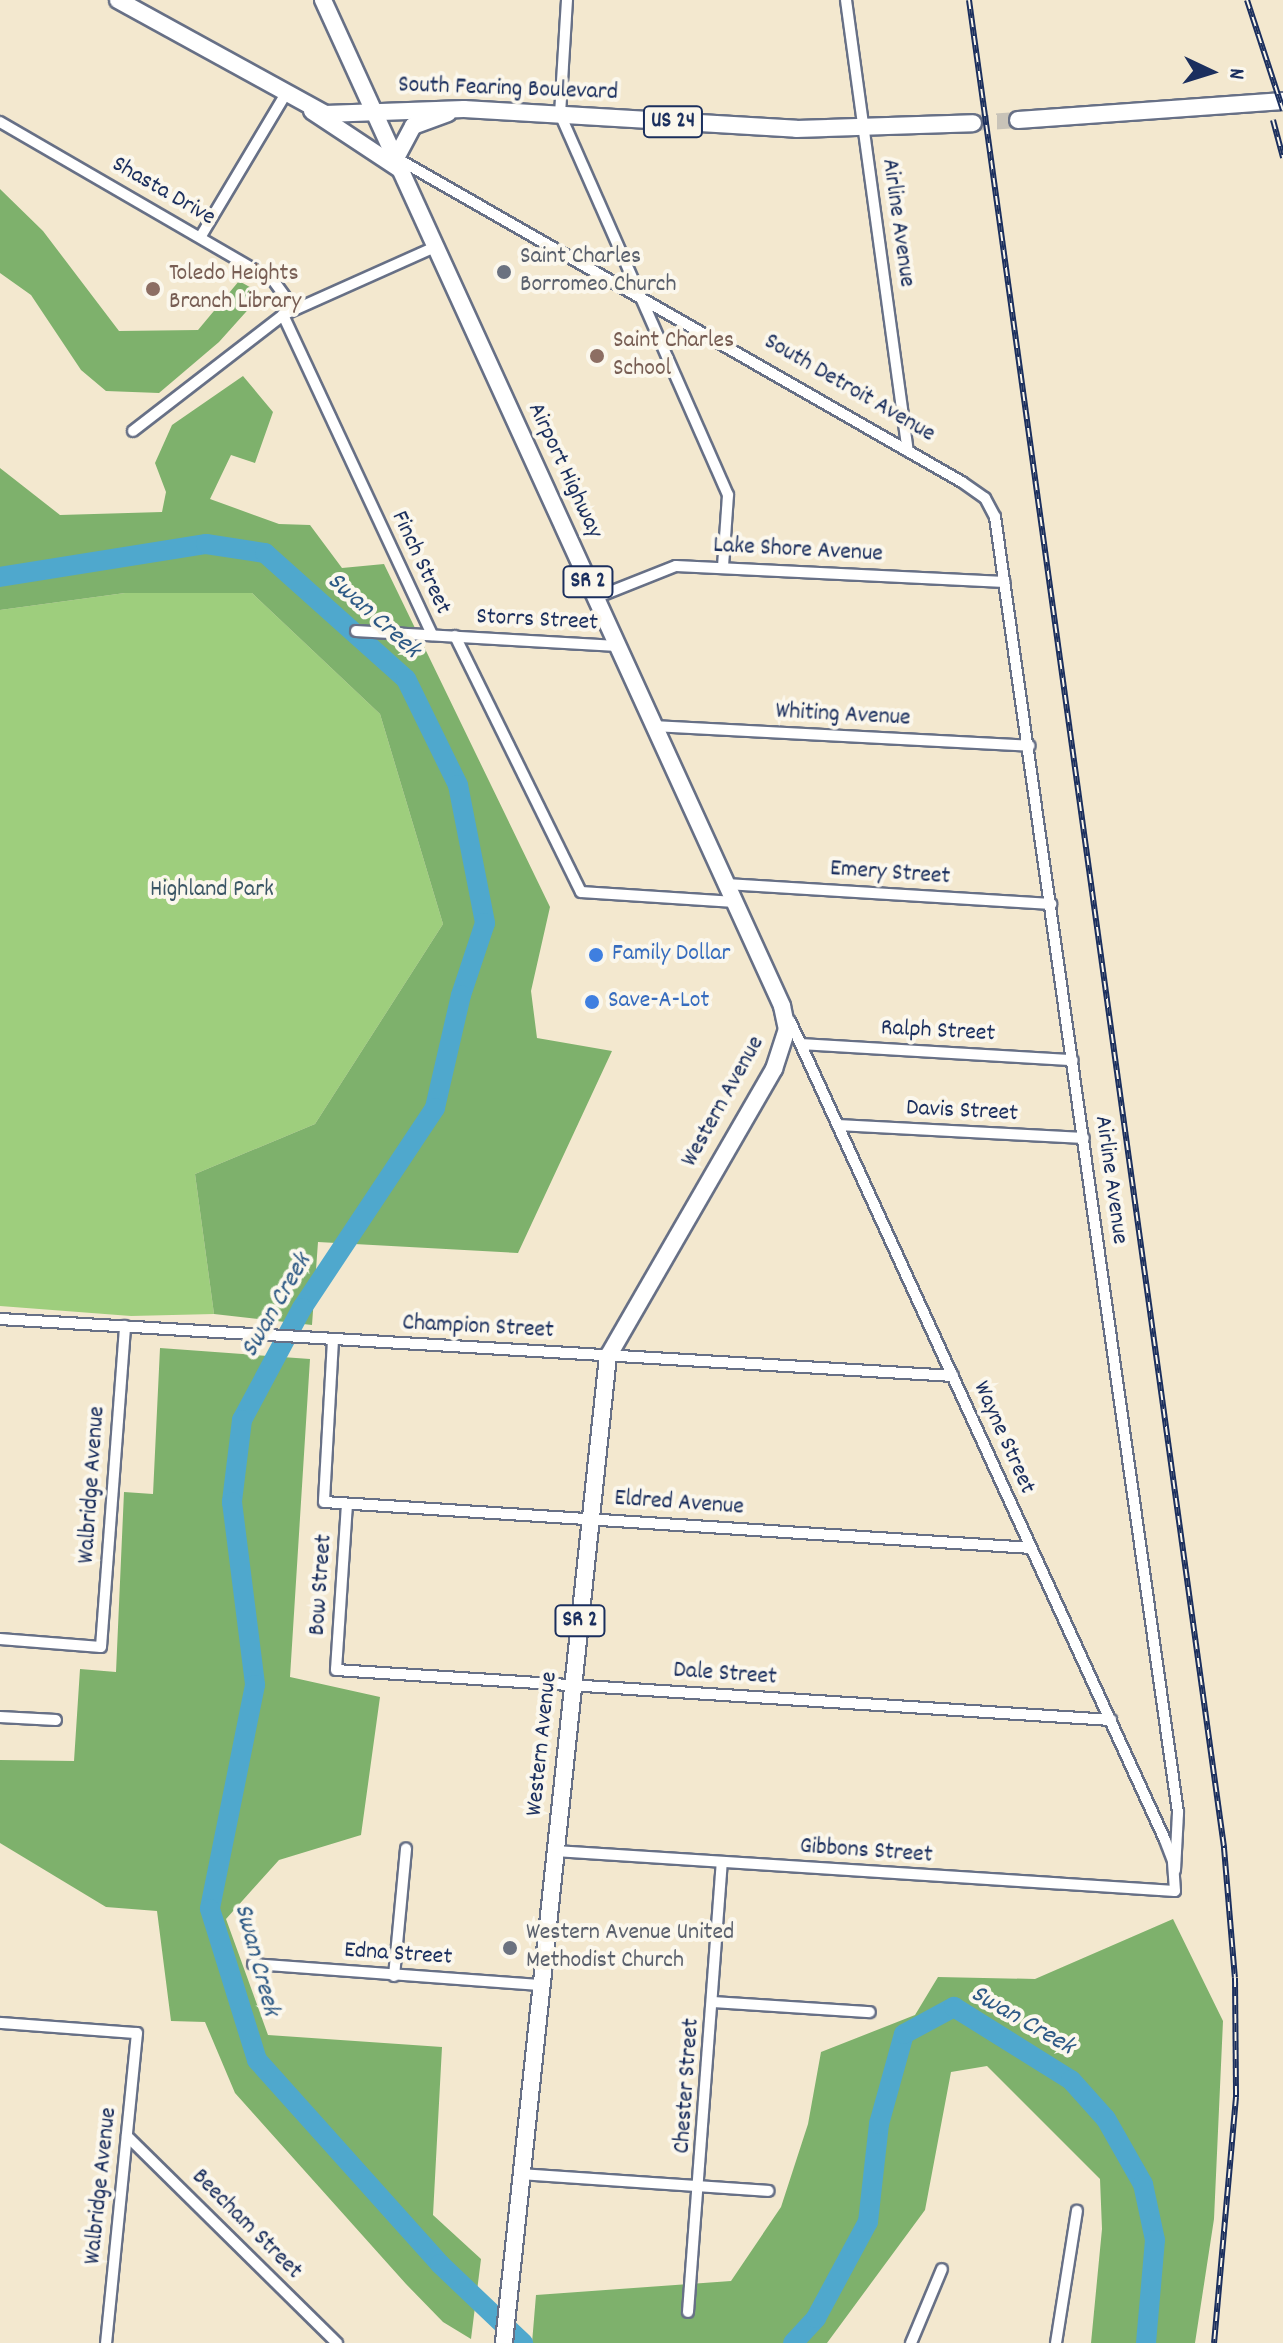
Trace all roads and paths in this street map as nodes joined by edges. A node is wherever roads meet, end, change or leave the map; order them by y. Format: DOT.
graph roads {
  1 [pos="118,0"];
  2 [pos="323,0"];
  3 [pos="567,0"];
  4 [pos="846,0"];
  5 [pos="285,95"];
  6 [pos="1283,101"];
  7 [pos="308,108"];
  8 [pos="464,109"];
  9 [pos="372,110"];
  10 [pos="560,114"];
  11 [pos="1018,120"];
  12 [pos="0,122"];
  13 [pos="973,123"];
  14 [pos="864,130"];
  15 [pos="398,164"];
  16 [pos="201,236"];
  17 [pos="435,247"];
  18 [pos="639,297"];
  19 [pos="294,309"];
  20 [pos="283,315"];
  21 [pos="133,431"];
  22 [pos="908,451"];
  23 [pos="985,498"];
  24 [pos="723,567"];
  25 [pos="1005,582"];
  26 [pos="595,598"];
  27 [pos="356,631"];
  28 [pos="432,635"];
  29 [pos="455,636"];
  30 [pos="617,646"];
  31 [pos="653,726"];
  32 [pos="1029,746"];
  33 [pos="726,884"];
  34 [pos="735,902"];
  35 [pos="1051,904"];
  36 [pos="782,1006"];
  37 [pos="801,1044"];
  38 [pos="1073,1060"];
  39 [pos="838,1125"];
  40 [pos="1084,1138"];
  41 [pos="0,1319"];
  42 [pos="125,1326"];
  43 [pos="333,1340"];
  44 [pos="608,1356"];
  45 [pos="953,1376"];
  46 [pos="324,1502"];
  47 [pos="347,1504"];
  48 [pos="590,1519"];
  49 [pos="1031,1548"];
  50 [pos="0,1639"];
  51 [pos="336,1670"];
  52 [pos="573,1686"];
  53 [pos="0,1717"];
  54 [pos="56,1720"];
  55 [pos="1111,1720"];
  56 [pos="406,1849"];
  57 [pos="555,1851"];
  58 [pos="722,1862"];
  59 [pos="1175,1870"];
  60 [pos="1175,1891"];
  61 [pos="253,1964"];
  62 [pos="394,1976"];
  63 [pos="541,1985"];
  64 [pos="714,2002"];
  65 [pos="870,2012"];
  66 [pos="0,2023"];
  67 [pos="127,2136"];
  68 [pos="521,2174"];
  69 [pos="701,2186"];
  70 [pos="768,2191"];
  71 [pos="1077,2211"];
  72 [pos="942,2269"];
  73 [pos="688,2312"];
  74 [pos="106,2343"];
  75 [pos="337,2343"];
  76 [pos="504,2343"];
  77 [pos="911,2343"];
  78 [pos="1056,2343"];
  1 -- 5 [label="main road, US 24"];
  2 -- 9 [label="main road, Airport Highway / SR 2"];
  3 -- 10 [label="street"];
  4 -- 14 [label="street, Airline Avenue"];
  5 -- 7 [label="main road, South Fearing Boulevard / US 24"];
  5 -- 16 [label="street"];
  6 -- 11 [label="main road"];
  7 -- 9 [label="main road, South Fearing Boulevard / US 24"];
  7 -- 15 [label="main road"];
  8 -- 9 [label="main road, South Fearing Boulevard / US 24"];
  8 -- 10 [label="main road, South Fearing Boulevard / US 24"];
  8 -- 15 [label="main road"];
  9 -- 15 [label="main road, Airport Highway / SR 2"];
  10 -- 14 [label="main road, South Fearing Boulevard / US 24"];
  10 -- 18 [label="street"];
  12 -- 16 [label="street, Shasta Drive"];
  13 -- 14 [label="main road, South Fearing Boulevard / US 24"];
  14 -- 22 [label="street, Airline Avenue"];
  15 -- 17 [label="main road, Airport Highway / SR 2"];
  15 -- 18 [label="street, South Detroit Avenue"];
  16 -- 19 [label="street, Shasta Drive"];
  17 -- 19 [label="street"];
  17 -- 26 [label="main road, Airport Highway / SR 2"];
  18 -- 22 [label="street, South Detroit Avenue"];
  18 -- 24 [label="street"];
  19 -- 20 [label="street"];
  20 -- 21 [label="street"];
  20 -- 28 [label="street, Finch Street"];
  22 -- 23 [label="street, South Detroit Avenue"];
  23 -- 25 [label="street, Airline Avenue"];
  24 -- 25 [label="street, Lake Shore Avenue"];
  24 -- 26 [label="street, Lake Shore Avenue"];
  25 -- 32 [label="street, Airline Avenue"];
  26 -- 30 [label="main road, Airport Highway / SR 2"];
  27 -- 28 [label="street"];
  28 -- 29 [label="street, Finch Street"];
  29 -- 30 [label="street, Storrs Street"];
  29 -- 34 [label="street, Finch Street"];
  30 -- 31 [label="main road, Airport Highway / SR 2"];
  31 -- 32 [label="street, Whiting Avenue"];
  31 -- 33 [label="main road, Airport Highway / SR 2"];
  32 -- 35 [label="street, Airline Avenue"];
  33 -- 34 [label="main road, Airport Highway / SR 2"];
  33 -- 35 [label="street, Emery Street"];
  34 -- 36 [label="main road, Airport Highway / SR 2"];
  35 -- 38 [label="street, Airline Avenue"];
  36 -- 37 [label="street, Wayne Street"];
  36 -- 44 [label="main road, Western Avenue / SR 2"];
  37 -- 38 [label="street, Ralph Street"];
  37 -- 39 [label="street, Wayne Street"];
  38 -- 40 [label="street, Airline Avenue"];
  39 -- 40 [label="street, Davis Street"];
  39 -- 45 [label="street, Wayne Street"];
  40 -- 59 [label="street, Airline Avenue"];
  41 -- 42 [label="street, Champion Street"];
  42 -- 43 [label="street, Champion Street"];
  42 -- 50 [label="street, Walbridge Avenue"];
  43 -- 44 [label="street, Champion Street"];
  43 -- 46 [label="street, Bow Street"];
  44 -- 45 [label="street, Champion Street"];
  44 -- 48 [label="main road, Western Avenue / SR 2"];
  45 -- 49 [label="street, Wayne Street"];
  46 -- 47 [label="street, Eldred Avenue"];
  47 -- 48 [label="street, Eldred Avenue"];
  47 -- 51 [label="street, Bow Street"];
  48 -- 49 [label="street, Eldred Avenue"];
  48 -- 52 [label="main road, Western Avenue / SR 2"];
  49 -- 55 [label="street, Wayne Street"];
  51 -- 52 [label="street, Dale Street"];
  52 -- 55 [label="street, Dale Street"];
  52 -- 57 [label="main road, Western Avenue / SR 2"];
  53 -- 54 [label="street"];
  55 -- 59 [label="street, Wayne Street"];
  56 -- 62 [label="street"];
  57 -- 58 [label="street, Gibbons Street"];
  57 -- 63 [label="main road, Western Avenue / SR 2"];
  58 -- 60 [label="street, Gibbons Street"];
  58 -- 64 [label="street, Chester Street"];
  59 -- 60 [label="street, Wayne Street"];
  61 -- 62 [label="street, Edna Street"];
  62 -- 63 [label="street, Edna Street"];
  63 -- 68 [label="main road, Western Avenue / SR 2"];
  64 -- 65 [label="street"];
  64 -- 69 [label="street, Chester Street"];
  66 -- 67 [label="street, Walbridge Avenue"];
  67 -- 74 [label="street, Walbridge Avenue"];
  67 -- 75 [label="street, Beecham Street"];
  68 -- 69 [label="street"];
  68 -- 76 [label="main road, Western Avenue / SR 2"];
  69 -- 70 [label="street"];
  69 -- 73 [label="street, Chester Street"];
  71 -- 78 [label="street"];
  72 -- 77 [label="street"];
}
